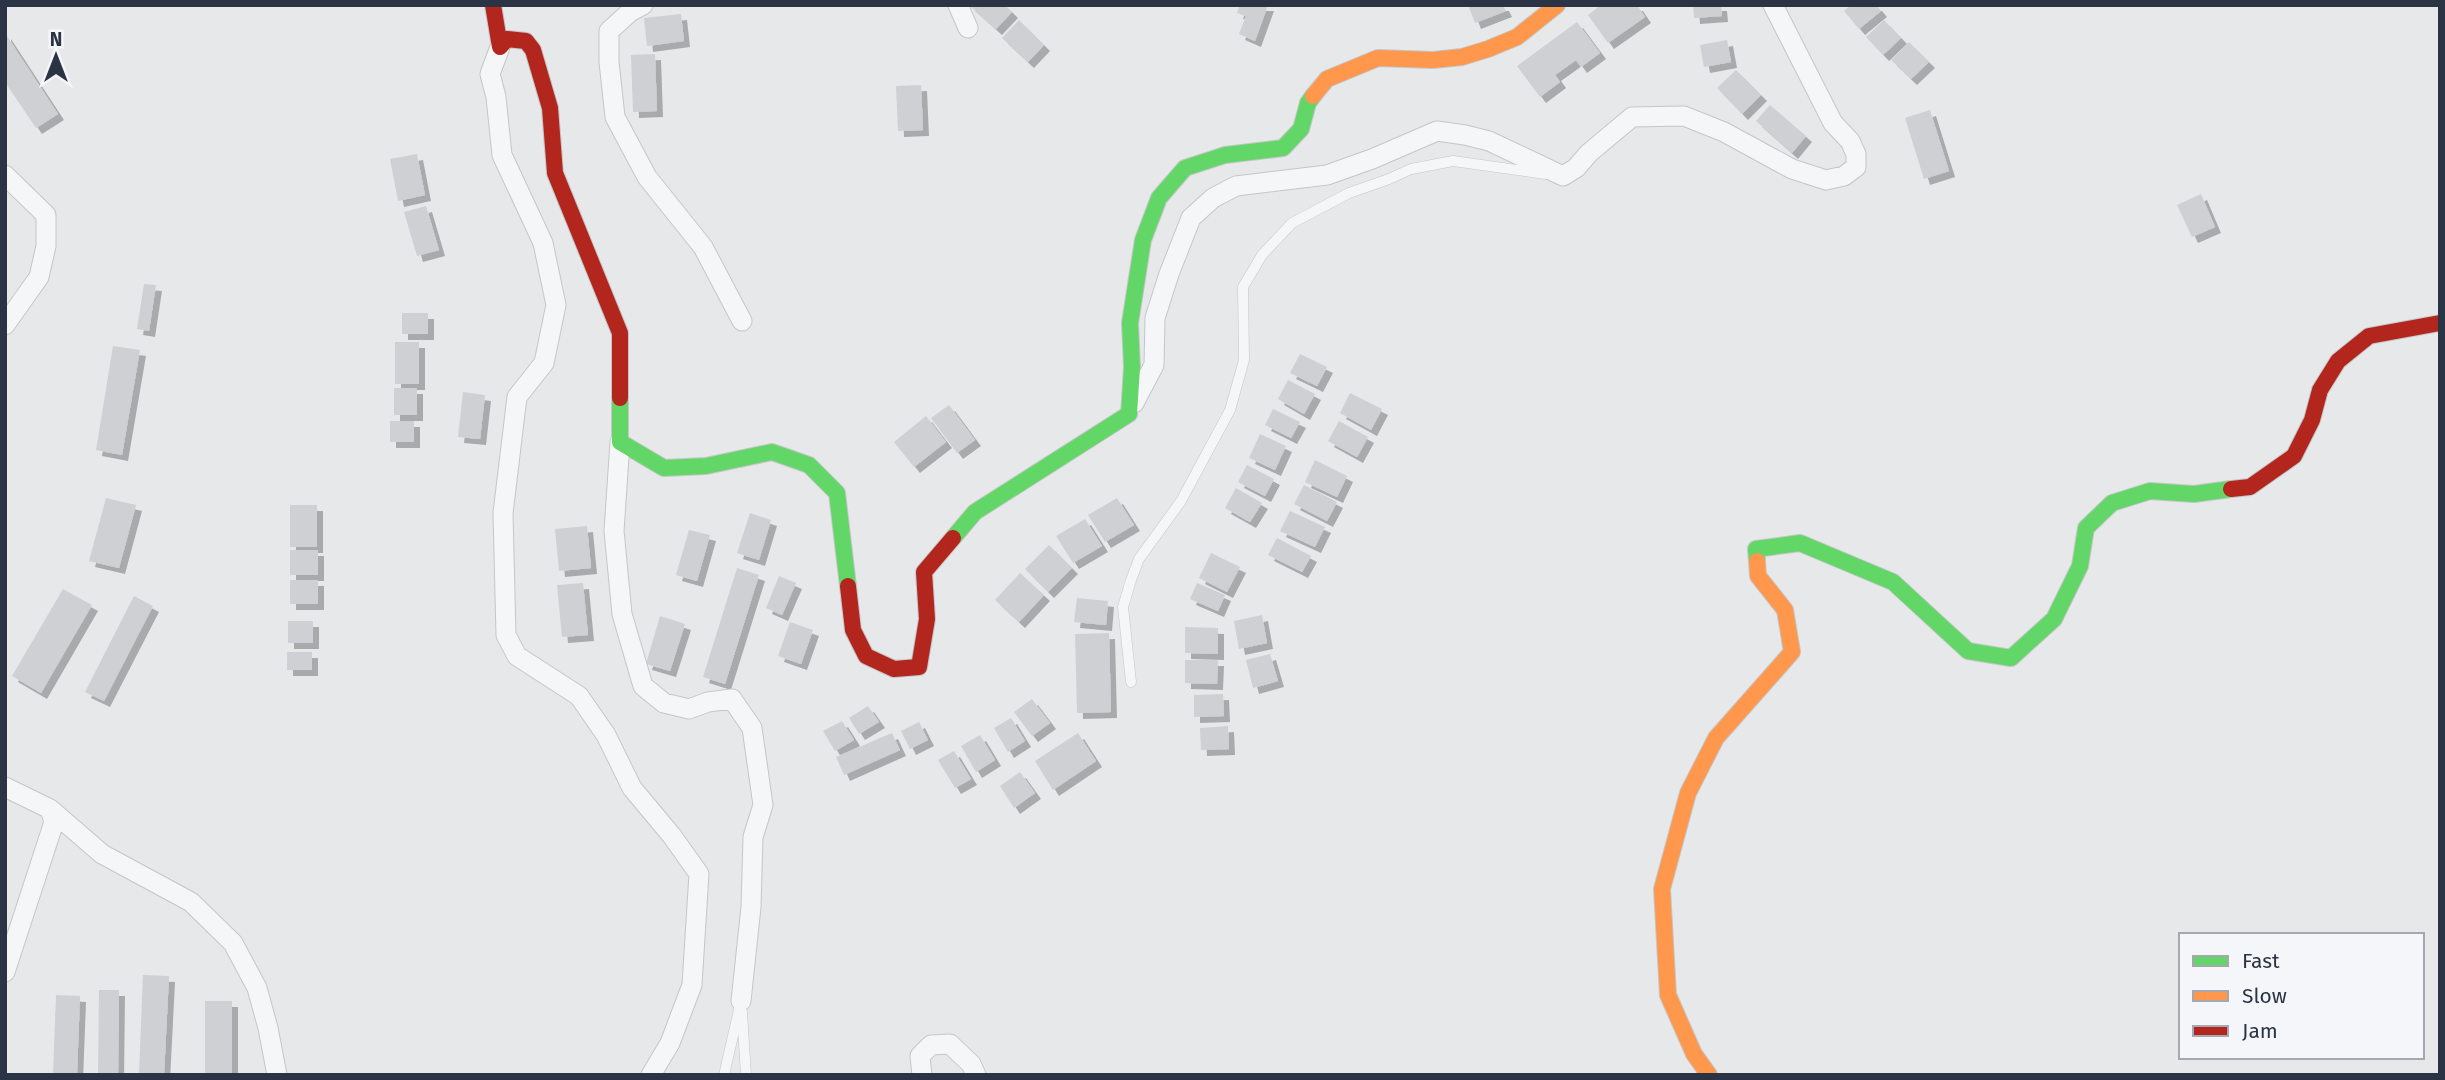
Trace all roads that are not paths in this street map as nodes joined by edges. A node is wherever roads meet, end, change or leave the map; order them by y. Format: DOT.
graph roads {
  1 [pos="493,5"];
  2 [pos="643,5"];
  3 [pos="958,5"];
  4 [pos="1557,5"];
  5 [pos="1773,5"];
  6 [pos="617,14"];
  7 [pos="968,28"];
  8 [pos="500,47"];
  9 [pos="5,175"];
  10 [pos="1563,176"];
  11 [pos="742,321"];
  12 [pos="2440,323"];
  13 [pos="5,325"];
  14 [pos="1129,414"];
  15 [pos="621,442"];
  16 [pos="1131,682"];
  17 [pos="5,787"];
  18 [pos="50,809"];
  19 [pos="5,972"];
  20 [pos="741,1001"];
  21 [pos="277,1075"];
  22 [pos="651,1075"];
  23 [pos="724,1075"];
  24 [pos="746,1075"];
  25 [pos="922,1075"];
  26 [pos="976,1075"];
  27 [pos="1709,1075"];
  1 -- 8 [label="street"];
  2 -- 6 [label="street"];
  3 -- 7 [label="street"];
  4 -- 14 [label="street"];
  5 -- 10 [label="street"];
  6 -- 11 [label="street"];
  8 -- 15 [label="street"];
  8 -- 22 [label="street"];
  9 -- 13 [label="street"];
  10 -- 14 [label="street"];
  10 -- 16 [label="lane"];
  12 -- 27 [label="street"];
  14 -- 15 [label="street"];
  15 -- 20 [label="street"];
  17 -- 18 [label="street"];
  18 -- 19 [label="street"];
  18 -- 21 [label="street"];
  20 -- 23 [label="lane"];
  20 -- 24 [label="lane"];
  25 -- 26 [label="street"];
}
